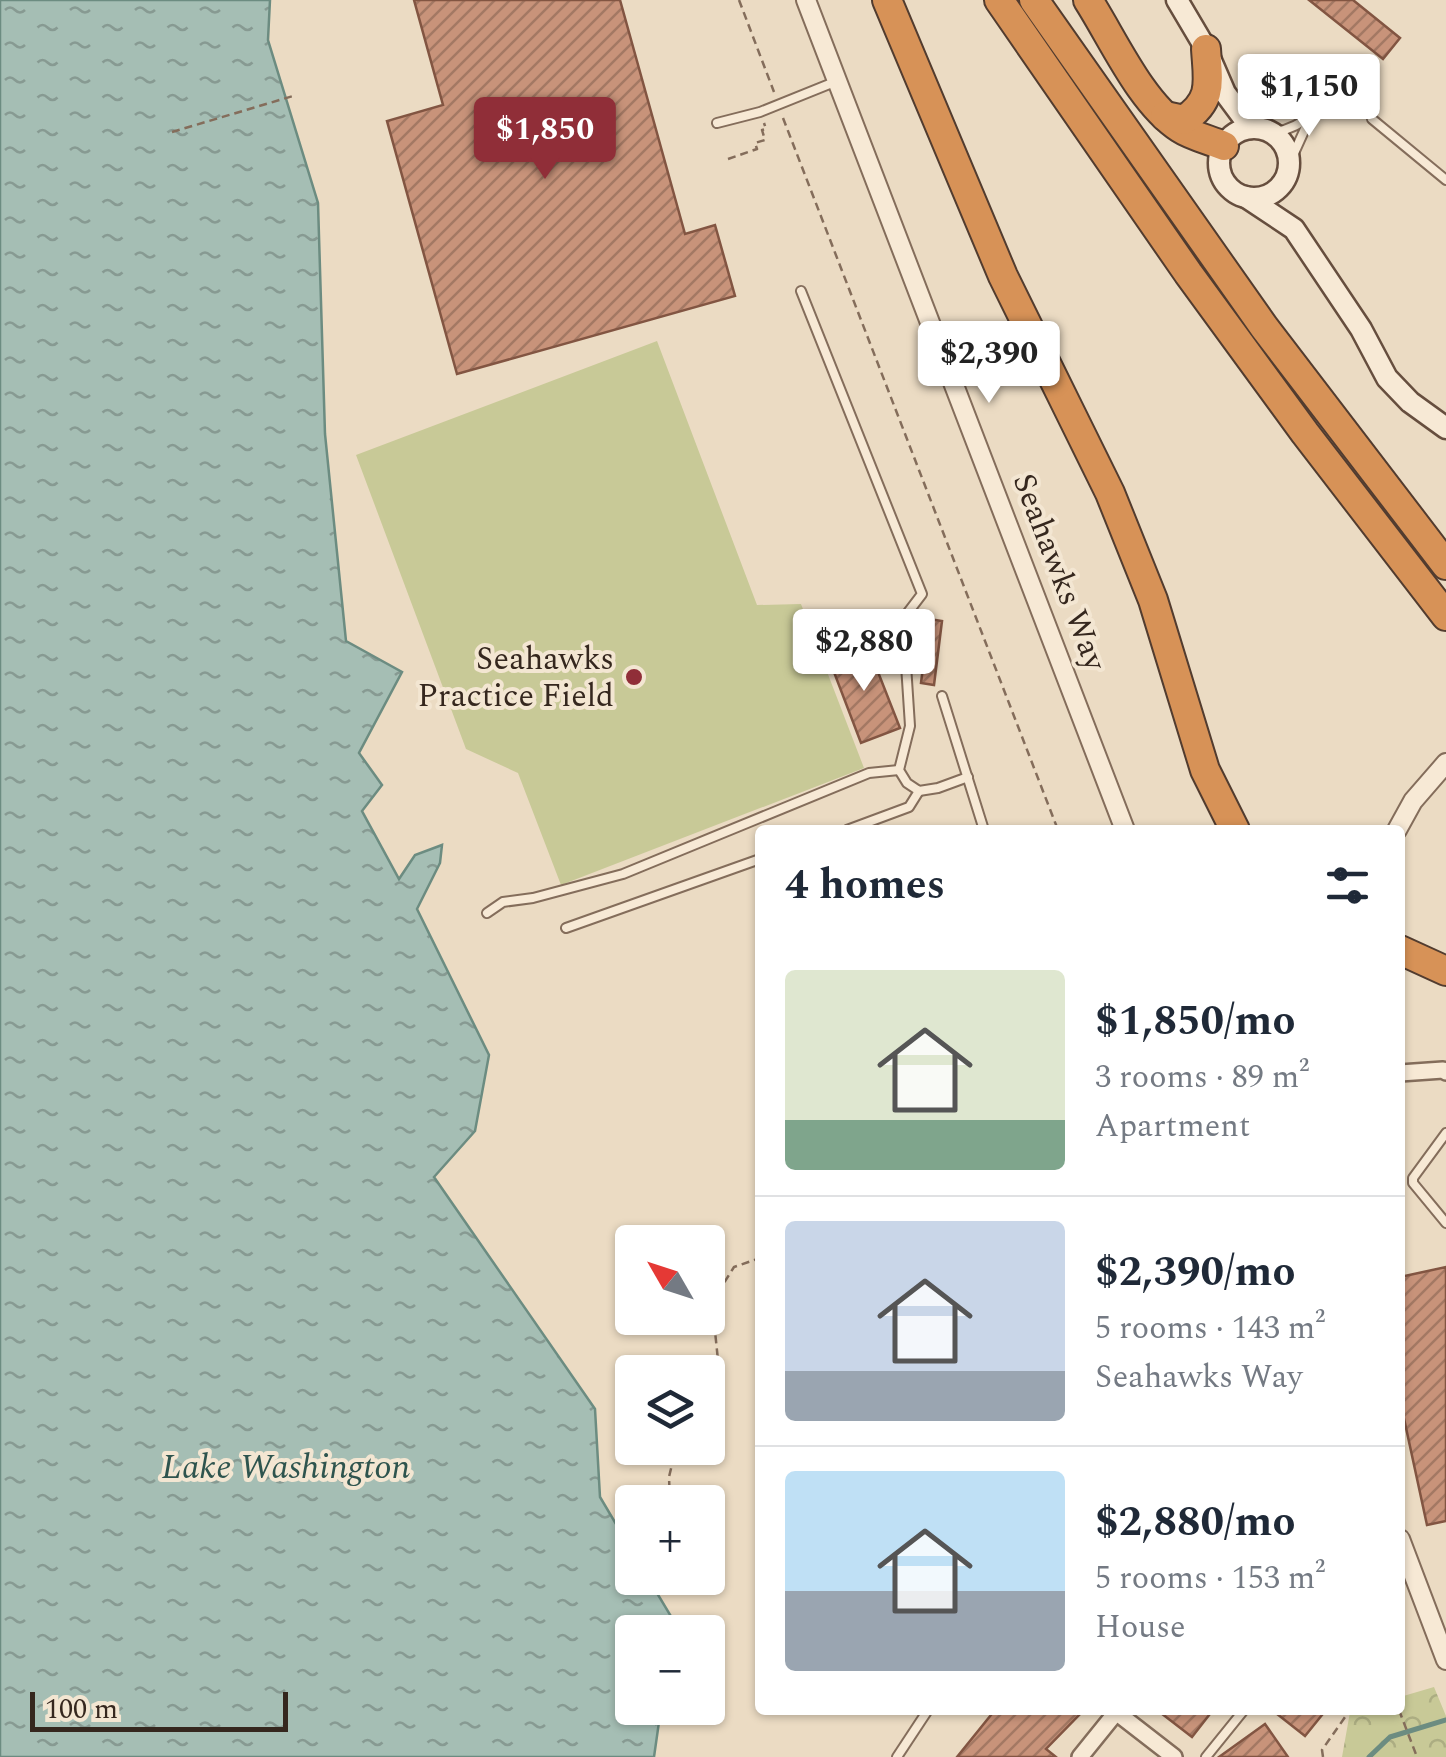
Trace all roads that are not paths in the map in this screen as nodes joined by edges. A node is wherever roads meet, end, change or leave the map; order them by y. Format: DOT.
graph roads {
  1 [pos="806,0"];
  2 [pos="887,0"];
  3 [pos="999,0"];
  4 [pos="1034,0"];
  5 [pos="1088,0"];
  6 [pos="1176,0"];
  7 [pos="1206,49"];
  8 [pos="1353,71"];
  9 [pos="836,81"];
  10 [pos="1225,94"];
  11 [pos="1164,116"];
  12 [pos="1309,120"];
  13 [pos="1372,120"];
  14 [pos="717,123"];
  15 [pos="1251,128"];
  16 [pos="1274,133"];
  17 [pos="1226,143"];
  18 [pos="1286,172"];
  19 [pos="1446,180"];
  20 [pos="1246,197"];
  21 [pos="1294,229"];
  22 [pos="801,290"];
  23 [pos="1446,428"];
  24 [pos="1446,565"];
  25 [pos="1443,613"];
  26 [pos="942,696"];
  27 [pos="1446,762"];
  28 [pos="899,770"];
  29 [pos="968,776"];
  30 [pos="919,791"];
  31 [pos="860,825"];
  32 [pos="983,825"];
  33 [pos="1124,825"];
  34 [pos="1231,825"];
  35 [pos="1400,825"];
  36 [pos="755,860"];
  37 [pos="487,913"];
  38 [pos="566,928"];
  39 [pos="1405,952"];
  40 [pos="1446,971"];
  41 [pos="1446,1072"];
  42 [pos="1405,1073"];
  43 [pos="1446,1132"];
  44 [pos="1446,1222"];
  45 [pos="1405,1552"];
  46 [pos="1446,1660"];
  47 [pos="925,1715"];
  48 [pos="1114,1715"];
  49 [pos="1122,1715"];
  50 [pos="1240,1715"];
  51 [pos="897,1757"];
  52 [pos="1080,1757"];
  53 [pos="1174,1757"];
  54 [pos="1206,1757"];
  1 -- 9 [label="street, Seahawks Way"];
  2 -- 34 [label="highway"];
  3 -- 25 [label="highway"];
  4 -- 24 [label="highway"];
  5 -- 11 [label="highway"];
  6 -- 7 [label="main road"];
  7 -- 10 [label="main road"];
  7 -- 11 [label="highway"];
  8 -- 12 [label="lane"];
  9 -- 14 [label="lane"];
  9 -- 33 [label="street, Seahawks Way"];
  10 -- 15 [label="main road"];
  10 -- 17 [label="main road"];
  11 -- 17 [label="highway"];
  12 -- 16 [label="lane"];
  12 -- 18 [label="lane"];
  13 -- 19 [label="lane"];
  15 -- 16 [label="main road"];
  15 -- 17 [label="main road"];
  16 -- 18 [label="main road"];
  17 -- 20 [label="main road"];
  18 -- 20 [label="main road"];
  18 -- 21 [label="main road"];
  20 -- 21 [label="main road"];
  21 -- 23 [label="main road"];
  22 -- 28 [label="lane"];
  26 -- 29 [label="lane"];
  27 -- 35 [label="street"];
  28 -- 30 [label="lane"];
  28 -- 37 [label="lane"];
  29 -- 30 [label="lane"];
  29 -- 32 [label="lane"];
  30 -- 31 [label="lane"];
  36 -- 38 [label="lane"];
  39 -- 40 [label="highway"];
  41 -- 42 [label="street"];
  43 -- 44 [label="lane"];
  45 -- 46 [label="street"];
  47 -- 51 [label="lane"];
  48 -- 52 [label="street"];
  49 -- 53 [label="street"];
  50 -- 54 [label="lane"];
}
